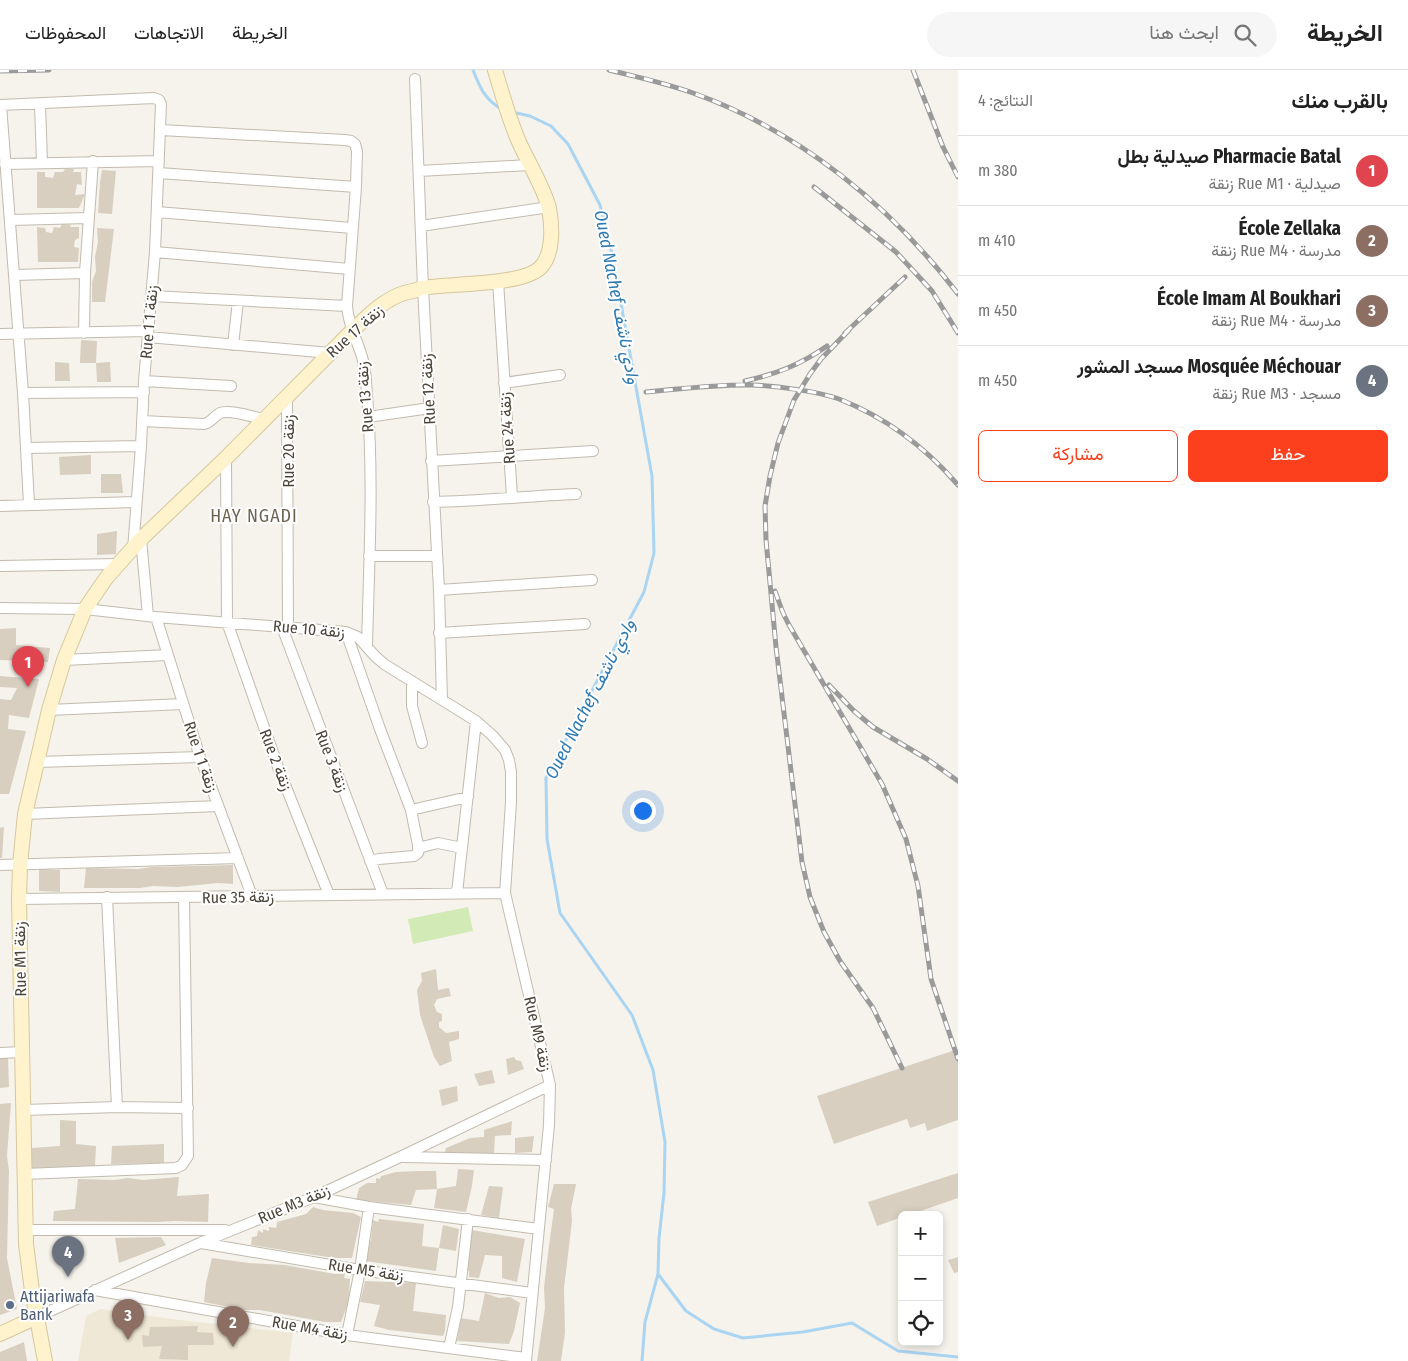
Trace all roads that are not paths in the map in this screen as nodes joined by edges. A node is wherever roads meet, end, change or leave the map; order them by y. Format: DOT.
graph roads {
  1 [pos="495,70"];
  2 [pos="415,79"];
  3 [pos="40,104"];
  4 [pos="0,105"];
  5 [pos="161,130"];
  6 [pos="159,160"];
  7 [pos="93,162"];
  8 [pos="42,163"];
  9 [pos="5,164"];
  10 [pos="530,164"];
  11 [pos="419,171"];
  12 [pos="159,173"];
  13 [pos="356,187"];
  14 [pos="549,207"];
  15 [pos="157,212"];
  16 [pos="88,218"];
  17 [pos="10,220"];
  18 [pos="421,226"];
  19 [pos="352,228"];
  20 [pos="155,252"];
  21 [pos="350,269"];
  22 [pos="85,274"];
  23 [pos="14,275"];
  24 [pos="498,281"];
  25 [pos="423,288"];
  26 [pos="151,296"];
  27 [pos="238,301"];
  28 [pos="348,306"];
  29 [pos="352,331"];
  30 [pos="18,333"];
  31 [pos="84,333"];
  32 [pos="0,334"];
  33 [pos="148,334"];
  34 [pos="233,345"];
  35 [pos="330,353"];
  36 [pos="560,375"];
  37 [pos="144,381"];
  38 [pos="504,384"];
  39 [pos="231,386"];
  40 [pos="144,392"];
  41 [pos="23,393"];
  42 [pos="287,395"];
  43 [pos="430,408"];
  44 [pos="368,417"];
  45 [pos="263,419"];
  46 [pos="142,421"];
  47 [pos="141,446"];
  48 [pos="26,448"];
  49 [pos="593,451"];
  50 [pos="509,456"];
  51 [pos="226,458"];
  52 [pos="432,461"];
  53 [pos="576,494"];
  54 [pos="512,497"];
  55 [pos="136,502"];
  56 [pos="433,502"];
  57 [pos="29,504"];
  58 [pos="0,506"];
  59 [pos="137,544"];
  60 [pos="369,556"];
  61 [pos="437,556"];
  62 [pos="119,564"];
  63 [pos="0,566"];
  64 [pos="592,580"];
  65 [pos="439,590"];
  66 [pos="0,608"];
  67 [pos="85,609"];
  68 [pos="152,616"];
  69 [pos="228,622"];
  70 [pos="585,624"];
  71 [pos="285,627"];
  72 [pos="346,632"];
  73 [pos="439,633"];
  74 [pos="367,646"];
  75 [pos="168,654"];
  76 [pos="64,660"];
  77 [pos="412,680"];
  78 [pos="442,700"];
  79 [pos="183,704"];
  80 [pos="49,710"];
  81 [pos="476,721"];
  82 [pos="422,743"];
  83 [pos="200,757"];
  84 [pos="37,762"];
  85 [pos="468,797"];
  86 [pos="218,806"];
  87 [pos="411,810"];
  88 [pos="25,814"];
  89 [pos="418,848"];
  90 [pos="462,848"];
  91 [pos="238,858"];
  92 [pos="370,861"];
  93 [pos="0,865"];
  94 [pos="20,865"];
  95 [pos="457,893"];
  96 [pos="505,893"];
  97 [pos="383,894"];
  98 [pos="329,895"];
  99 [pos="252,896"];
  100 [pos="184,897"];
  101 [pos="107,898"];
  102 [pos="19,899"];
  103 [pos="22,1052"];
  104 [pos="0,1053"];
  105 [pos="550,1085"];
  106 [pos="117,1107"];
  107 [pos="188,1108"];
  108 [pos="24,1110"];
  109 [pos="400,1157"];
  110 [pos="546,1160"];
  111 [pos="24,1174"];
  112 [pos="314,1196"];
  113 [pos="369,1207"];
  114 [pos="468,1219"];
  115 [pos="539,1229"];
  116 [pos="26,1230"];
  117 [pos="230,1230"];
  118 [pos="200,1243"];
  119 [pos="360,1270"];
  120 [pos="460,1284"];
  121 [pos="95,1290"];
  122 [pos="532,1293"];
  123 [pos="37,1317"];
  124 [pos="0,1334"];
  125 [pos="347,1335"];
  126 [pos="449,1348"];
  127 [pos="526,1359"];
  128 [pos="45,1361"];
  1 -- 10 [label="street, Rue 17 زنقة"];
  2 -- 11 [label="street, Rue 12 زنقة"];
  3 -- 4 [label="street"];
  3 -- 5 [label="street, Rue 1 زنقة 1"];
  3 -- 8 [label="street"];
  4 -- 9 [label="street"];
  5 -- 6 [label="street, Rue 1 زنقة 1"];
  5 -- 13 [label="street, Rue 13 زنقة"];
  6 -- 7 [label="street"];
  6 -- 12 [label="street, Rue 1 زنقة 1"];
  7 -- 8 [label="street"];
  7 -- 16 [label="street"];
  8 -- 9 [label="street"];
  9 -- 17 [label="street"];
  10 -- 11 [label="street"];
  10 -- 14 [label="street, Rue 17 زنقة"];
  11 -- 18 [label="street, Rue 12 زنقة"];
  12 -- 13 [label="street"];
  12 -- 15 [label="street, Rue 1 زنقة 1"];
  13 -- 19 [label="street, Rue 13 زنقة"];
  14 -- 18 [label="street"];
  14 -- 24 [label="street, Rue 17 زنقة"];
  15 -- 19 [label="street"];
  15 -- 20 [label="street, Rue 1 زنقة 1"];
  16 -- 17 [label="street"];
  16 -- 22 [label="street"];
  17 -- 23 [label="street"];
  18 -- 25 [label="street, Rue 12 زنقة"];
  19 -- 21 [label="street, Rue 13 زنقة"];
  20 -- 21 [label="street"];
  20 -- 26 [label="street, Rue 1 زنقة 1"];
  21 -- 28 [label="street, Rue 13 زنقة"];
  22 -- 23 [label="street"];
  22 -- 31 [label="street"];
  23 -- 30 [label="street"];
  24 -- 25 [label="street, Rue 17 زنقة"];
  24 -- 38 [label="street, Rue 24 زنقة"];
  25 -- 29 [label="street, Rue 17 زنقة"];
  25 -- 43 [label="street, Rue 12 زنقة"];
  26 -- 27 [label="street"];
  26 -- 33 [label="street, Rue 1 زنقة 1"];
  27 -- 28 [label="street"];
  27 -- 34 [label="street"];
  28 -- 29 [label="street, Rue 13 زنقة"];
  29 -- 35 [label="street, Rue 17 زنقة"];
  29 -- 44 [label="street, Rue 13 زنقة"];
  30 -- 31 [label="street"];
  30 -- 32 [label="street"];
  30 -- 41 [label="street"];
  31 -- 33 [label="street"];
  33 -- 34 [label="street"];
  33 -- 37 [label="street, Rue 1 زنقة 1"];
  34 -- 35 [label="street"];
  35 -- 42 [label="street, Rue 17 زنقة"];
  36 -- 38 [label="street"];
  37 -- 39 [label="street"];
  37 -- 40 [label="street, Rue 1 زنقة 1"];
  38 -- 50 [label="street, Rue 24 زنقة"];
  40 -- 41 [label="street"];
  40 -- 46 [label="street, Rue 1 زنقة 1"];
  41 -- 48 [label="street"];
  42 -- 45 [label="street, Rue 17 زنقة"];
  42 -- 71 [label="street, Rue 20 زنقة"];
  43 -- 44 [label="street"];
  43 -- 52 [label="street, Rue 12 زنقة"];
  44 -- 60 [label="street, Rue 13 زنقة"];
  45 -- 46 [label="street"];
  45 -- 51 [label="street, Rue 17 زنقة"];
  46 -- 47 [label="street, Rue 1 زنقة 1"];
  47 -- 48 [label="street"];
  47 -- 55 [label="street, Rue 1 زنقة 1"];
  48 -- 57 [label="street"];
  49 -- 50 [label="street"];
  50 -- 52 [label="street"];
  50 -- 54 [label="street, Rue 24 زنقة"];
  51 -- 59 [label="street, Rue 17 زنقة"];
  51 -- 69 [label="street, Rue 2 زنقة"];
  52 -- 56 [label="street, Rue 12 زنقة"];
  53 -- 54 [label="street"];
  54 -- 56 [label="street"];
  55 -- 57 [label="street"];
  55 -- 59 [label="street, Rue 1 زنقة 1"];
  56 -- 61 [label="street, Rue 12 زنقة"];
  57 -- 58 [label="street"];
  59 -- 62 [label="street, Rue 17 زنقة"];
  59 -- 68 [label="street"];
  60 -- 61 [label="street"];
  60 -- 74 [label="street, Rue 13 زنقة"];
  61 -- 65 [label="street, Rue 12 زنقة"];
  62 -- 63 [label="street"];
  62 -- 67 [label="street, Rue 17 زنقة"];
  64 -- 65 [label="street"];
  65 -- 73 [label="street, Rue 12 زنقة"];
  66 -- 67 [label="street, Rue 10 زنقة"];
  67 -- 68 [label="street, Rue 10 زنقة"];
  67 -- 76 [label="street, Rue M1 زنقة"];
  68 -- 69 [label="street, Rue 10 زنقة"];
  68 -- 75 [label="street, Rue 1 زنقة 1"];
  69 -- 71 [label="street, Rue 10 زنقة"];
  69 -- 98 [label="street, Rue 2 زنقة"];
  70 -- 73 [label="street"];
  71 -- 72 [label="street, Rue 10 زنقة"];
  71 -- 92 [label="street, Rue 3 زنقة"];
  72 -- 74 [label="street, Rue 10 زنقة"];
  72 -- 87 [label="street"];
  73 -- 78 [label="street, Rue 12 زنقة"];
  74 -- 77 [label="street, Rue 10 زنقة"];
  75 -- 76 [label="street"];
  75 -- 79 [label="street, Rue 1 زنقة 1"];
  76 -- 80 [label="street, Rue M1 زنقة"];
  77 -- 78 [label="street, Rue 10 زنقة"];
  77 -- 82 [label="street"];
  78 -- 81 [label="street, Rue 10 زنقة"];
  79 -- 80 [label="street"];
  79 -- 83 [label="street, Rue 1 زنقة 1"];
  80 -- 84 [label="street, Rue M1 زنقة"];
  81 -- 85 [label="street"];
  81 -- 96 [label="street, Rue M9 زنقة"];
  83 -- 84 [label="street"];
  83 -- 86 [label="street, Rue 1 زنقة 1"];
  84 -- 88 [label="street, Rue M1 زنقة"];
  85 -- 87 [label="street"];
  85 -- 90 [label="street"];
  86 -- 88 [label="street"];
  86 -- 91 [label="street, Rue 1 زنقة 1"];
  87 -- 89 [label="street"];
  88 -- 94 [label="street, Rue M1 زنقة"];
  89 -- 90 [label="street"];
  89 -- 92 [label="street"];
  90 -- 95 [label="street"];
  91 -- 94 [label="street"];
  91 -- 99 [label="street, Rue 1 زنقة 1"];
  92 -- 97 [label="street, Rue 3 زنقة"];
  93 -- 94 [label="street"];
  94 -- 102 [label="street, Rue M1 زنقة"];
  95 -- 96 [label="street, Rue 35 زنقة"];
  95 -- 97 [label="street, Rue 35 زنقة"];
  96 -- 105 [label="street, Rue M9 زنقة"];
  97 -- 98 [label="street, Rue 35 زنقة"];
  98 -- 99 [label="street, Rue 35 زنقة"];
  99 -- 100 [label="street, Rue 35 زنقة"];
  100 -- 101 [label="street, Rue 35 زنقة"];
  100 -- 107 [label="street"];
  101 -- 102 [label="street, Rue 35 زنقة"];
  101 -- 106 [label="street"];
  102 -- 103 [label="street, Rue M1 زنقة"];
  103 -- 104 [label="street"];
  103 -- 108 [label="street, Rue M1 زنقة"];
  105 -- 109 [label="street, Rue M3 زنقة"];
  105 -- 110 [label="street, Rue M9 زنقة"];
  106 -- 107 [label="street"];
  106 -- 108 [label="street"];
  107 -- 111 [label="street"];
  108 -- 111 [label="street, Rue M1 زنقة"];
  109 -- 110 [label="street"];
  109 -- 112 [label="street, Rue M3 زنقة"];
  110 -- 115 [label="street, Rue M9 زنقة"];
  111 -- 116 [label="street, Rue M1 زنقة"];
  112 -- 113 [label="street"];
  112 -- 117 [label="street, Rue M3 زنقة"];
  113 -- 114 [label="street"];
  113 -- 119 [label="street"];
  114 -- 115 [label="street"];
  114 -- 120 [label="street"];
  115 -- 122 [label="street, Rue M9 زنقة"];
  116 -- 117 [label="street"];
  116 -- 123 [label="street, Rue M1 زنقة"];
  117 -- 118 [label="street, Rue M3 زنقة"];
  118 -- 119 [label="street, Rue M5 زنقة"];
  118 -- 121 [label="street, Rue M3 زنقة"];
  119 -- 120 [label="street, Rue M5 زنقة"];
  119 -- 125 [label="street"];
  120 -- 122 [label="street, Rue M5 زنقة"];
  120 -- 126 [label="street"];
  121 -- 123 [label="street, Rue M3 زنقة"];
  121 -- 125 [label="street, Rue M4 زنقة"];
  122 -- 127 [label="street, Rue M9 زنقة"];
  123 -- 124 [label="street"];
  123 -- 128 [label="street, Rue M1 زنقة"];
  125 -- 126 [label="street, Rue M4 زنقة"];
  126 -- 127 [label="street, Rue M4 زنقة"];
}
